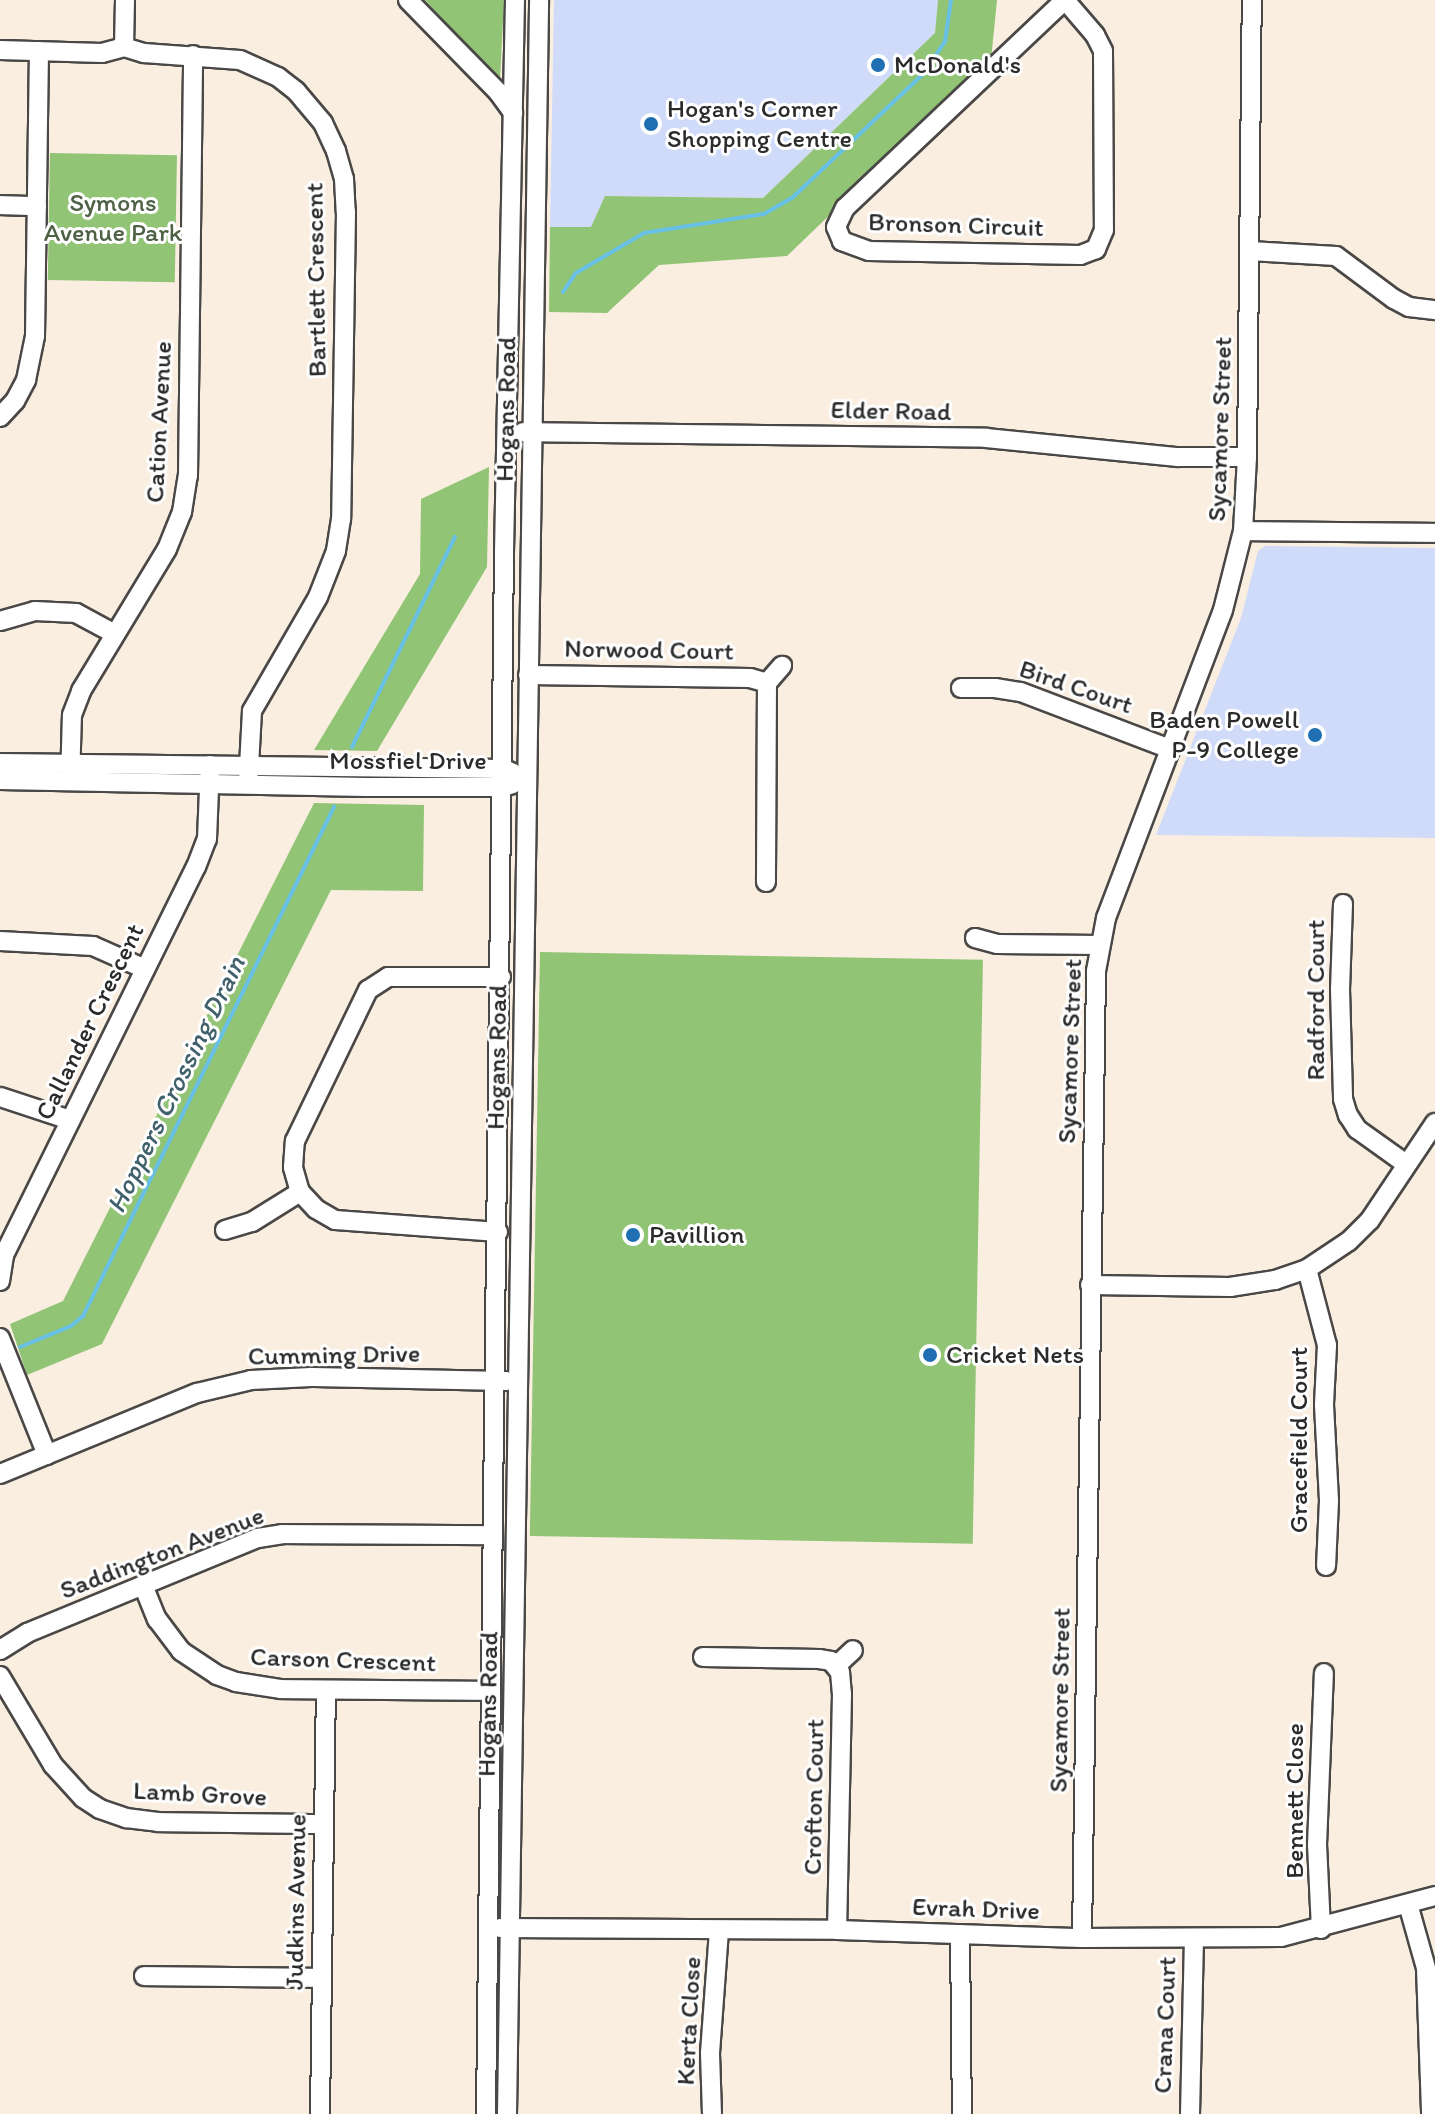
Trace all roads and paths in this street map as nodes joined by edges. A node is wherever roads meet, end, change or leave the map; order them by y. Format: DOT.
graph roads {
  1 [pos="125,0"];
  2 [pos="408,0"];
  3 [pos="515,0"];
  4 [pos="539,0"];
  5 [pos="1065,0"];
  6 [pos="1252,0"];
  7 [pos="124,47"];
  8 [pos="0,50"];
  9 [pos="39,51"];
  10 [pos="193,55"];
  11 [pos="513,113"];
  12 [pos="0,205"];
  13 [pos="37,206"];
  14 [pos="1250,251"];
  15 [pos="1435,310"];
  16 [pos="0,417"];
  17 [pos="508,432"];
  18 [pos="532,432"];
  19 [pos="1247,457"];
  20 [pos="1243,531"];
  21 [pos="1435,533"];
  22 [pos="0,621"];
  23 [pos="115,634"];
  24 [pos="782,666"];
  25 [pos="528,675"];
  26 [pos="767,683"];
  27 [pos="961,688"];
  28 [pos="1170,749"];
  29 [pos="0,763"];
  30 [pos="70,772"];
  31 [pos="210,774"];
  32 [pos="248,775"];
  33 [pos="504,778"];
  34 [pos="527,779"];
  35 [pos="0,780"];
  36 [pos="766,882"];
  37 [pos="1343,904"];
  38 [pos="975,938"];
  39 [pos="0,941"];
  40 [pos="1100,945"];
  41 [pos="145,969"];
  42 [pos="501,977"];
  43 [pos="0,1097"];
  44 [pos="70,1120"];
  45 [pos="1435,1123"];
  46 [pos="1406,1164"];
  47 [pos="300,1192"];
  48 [pos="225,1230"];
  49 [pos="498,1232"];
  50 [pos="1307,1269"];
  51 [pos="0,1281"];
  52 [pos="1090,1285"];
  53 [pos="0,1338"];
  54 [pos="495,1380"];
  55 [pos="517,1382"];
  56 [pos="47,1455"];
  57 [pos="0,1474"];
  58 [pos="519,1490"];
  59 [pos="494,1499"];
  60 [pos="493,1535"];
  61 [pos="1326,1566"];
  62 [pos="143,1585"];
  63 [pos="0,1650"];
  64 [pos="853,1650"];
  65 [pos="703,1657"];
  66 [pos="836,1666"];
  67 [pos="1324,1673"];
  68 [pos="0,1676"];
  69 [pos="326,1690"];
  70 [pos="491,1691"];
  71 [pos="323,1824"];
  72 [pos="1435,1896"];
  73 [pos="1408,1904"];
  74 [pos="489,1928"];
  75 [pos="510,1928"];
  76 [pos="1321,1929"];
  77 [pos="837,1930"];
  78 [pos="719,1931"];
  79 [pos="960,1934"];
  80 [pos="1082,1938"];
  81 [pos="1194,1938"];
  82 [pos="144,1976"];
  83 [pos="322,1978"];
  84 [pos="320,2114"];
  85 [pos="486,2114"];
  86 [pos="507,2114"];
  87 [pos="712,2114"];
  88 [pos="962,2114"];
  89 [pos="1190,2114"];
  90 [pos="1431,2114"];
  1 -- 7 [label="street"];
  2 -- 11 [label="street"];
  3 -- 11 [label="street, Hogans Road"];
  4 -- 18 [label="street, Hogans Road"];
  5 -- 5 [label="street, Bronson Circuit"];
  6 -- 14 [label="street, Sycamore Street"];
  7 -- 9 [label="street, Bartlett Crescent"];
  7 -- 10 [label="street, Bartlett Crescent"];
  8 -- 9 [label="street, Bartlett Crescent"];
  9 -- 13 [label="street"];
  10 -- 23 [label="street, Cation Avenue"];
  10 -- 32 [label="street, Bartlett Crescent"];
  11 -- 17 [label="street, Hogans Road"];
  12 -- 13 [label="street"];
  13 -- 16 [label="street"];
  14 -- 15 [label="street"];
  14 -- 19 [label="street, Sycamore Street"];
  17 -- 18 [label="street, Elder Road"];
  17 -- 33 [label="street, Hogans Road"];
  18 -- 19 [label="street, Elder Road"];
  18 -- 25 [label="street, Hogans Road"];
  19 -- 20 [label="street, Sycamore Street"];
  20 -- 21 [label="street"];
  20 -- 28 [label="street, Sycamore Street"];
  22 -- 23 [label="street"];
  23 -- 30 [label="street, Cation Avenue"];
  24 -- 26 [label="street, Norwood Court"];
  25 -- 26 [label="street, Norwood Court"];
  25 -- 34 [label="street, Hogans Road"];
  26 -- 36 [label="street, Norwood Court"];
  27 -- 28 [label="street, Bird Court"];
  28 -- 40 [label="street, Sycamore Street"];
  29 -- 30 [label="street, Mossfiel Drive"];
  30 -- 31 [label="street, Mossfiel Drive"];
  30 -- 35 [label="street, Mossfiel Drive"];
  31 -- 32 [label="street, Mossfiel Drive"];
  31 -- 41 [label="street, Callander Crescent"];
  32 -- 33 [label="street, Mossfiel Drive"];
  33 -- 34 [label="street, Mossfiel Drive"];
  33 -- 42 [label="street, Hogans Road"];
  34 -- 55 [label="street, Hogans Road"];
  37 -- 46 [label="street, Radford Court"];
  38 -- 40 [label="street"];
  39 -- 41 [label="street"];
  40 -- 52 [label="street, Sycamore Street"];
  41 -- 44 [label="street, Callander Crescent"];
  42 -- 47 [label="street"];
  42 -- 49 [label="street, Hogans Road"];
  43 -- 44 [label="street"];
  44 -- 51 [label="street, Callander Crescent"];
  45 -- 46 [label="street"];
  46 -- 50 [label="street"];
  47 -- 48 [label="street"];
  47 -- 49 [label="street"];
  49 -- 54 [label="street, Hogans Road"];
  50 -- 52 [label="street"];
  50 -- 61 [label="street, Gracefield Court"];
  52 -- 80 [label="street, Sycamore Street"];
  53 -- 56 [label="street"];
  54 -- 55 [label="street, Cumming Drive"];
  54 -- 56 [label="street, Cumming Drive"];
  54 -- 59 [label="street, Hogans Road"];
  55 -- 58 [label="street, Hogans Road"];
  56 -- 57 [label="street, Cumming Drive"];
  58 -- 59 [label="street"];
  58 -- 75 [label="street, Hogans Road"];
  59 -- 60 [label="street, Hogans Road"];
  60 -- 62 [label="street, Saddington Avenue"];
  60 -- 70 [label="street, Hogans Road"];
  62 -- 63 [label="street, Saddington Avenue"];
  62 -- 69 [label="street, Carson Crescent"];
  64 -- 66 [label="street"];
  65 -- 66 [label="street"];
  66 -- 77 [label="street, Crofton Court"];
  67 -- 76 [label="street, Bennett Close"];
  68 -- 71 [label="street, Lamb Grove"];
  69 -- 70 [label="street, Carson Crescent"];
  69 -- 71 [label="street, Judkins Avenue"];
  70 -- 74 [label="street, Hogans Road"];
  71 -- 83 [label="street, Judkins Avenue"];
  72 -- 73 [label="street, Evrah Drive"];
  73 -- 76 [label="street, Evrah Drive"];
  73 -- 90 [label="street"];
  74 -- 75 [label="street, Evrah Drive"];
  74 -- 85 [label="street, Hogans Road"];
  75 -- 78 [label="street, Evrah Drive"];
  75 -- 86 [label="street, Hogans Road"];
  76 -- 81 [label="street, Evrah Drive"];
  77 -- 78 [label="street, Evrah Drive"];
  77 -- 79 [label="street, Evrah Drive"];
  78 -- 87 [label="street, Kerta Close"];
  79 -- 80 [label="street, Evrah Drive"];
  79 -- 88 [label="street"];
  80 -- 81 [label="street, Evrah Drive"];
  81 -- 89 [label="street, Crana Court"];
  82 -- 83 [label="street"];
  83 -- 84 [label="street, Judkins Avenue"];
}
